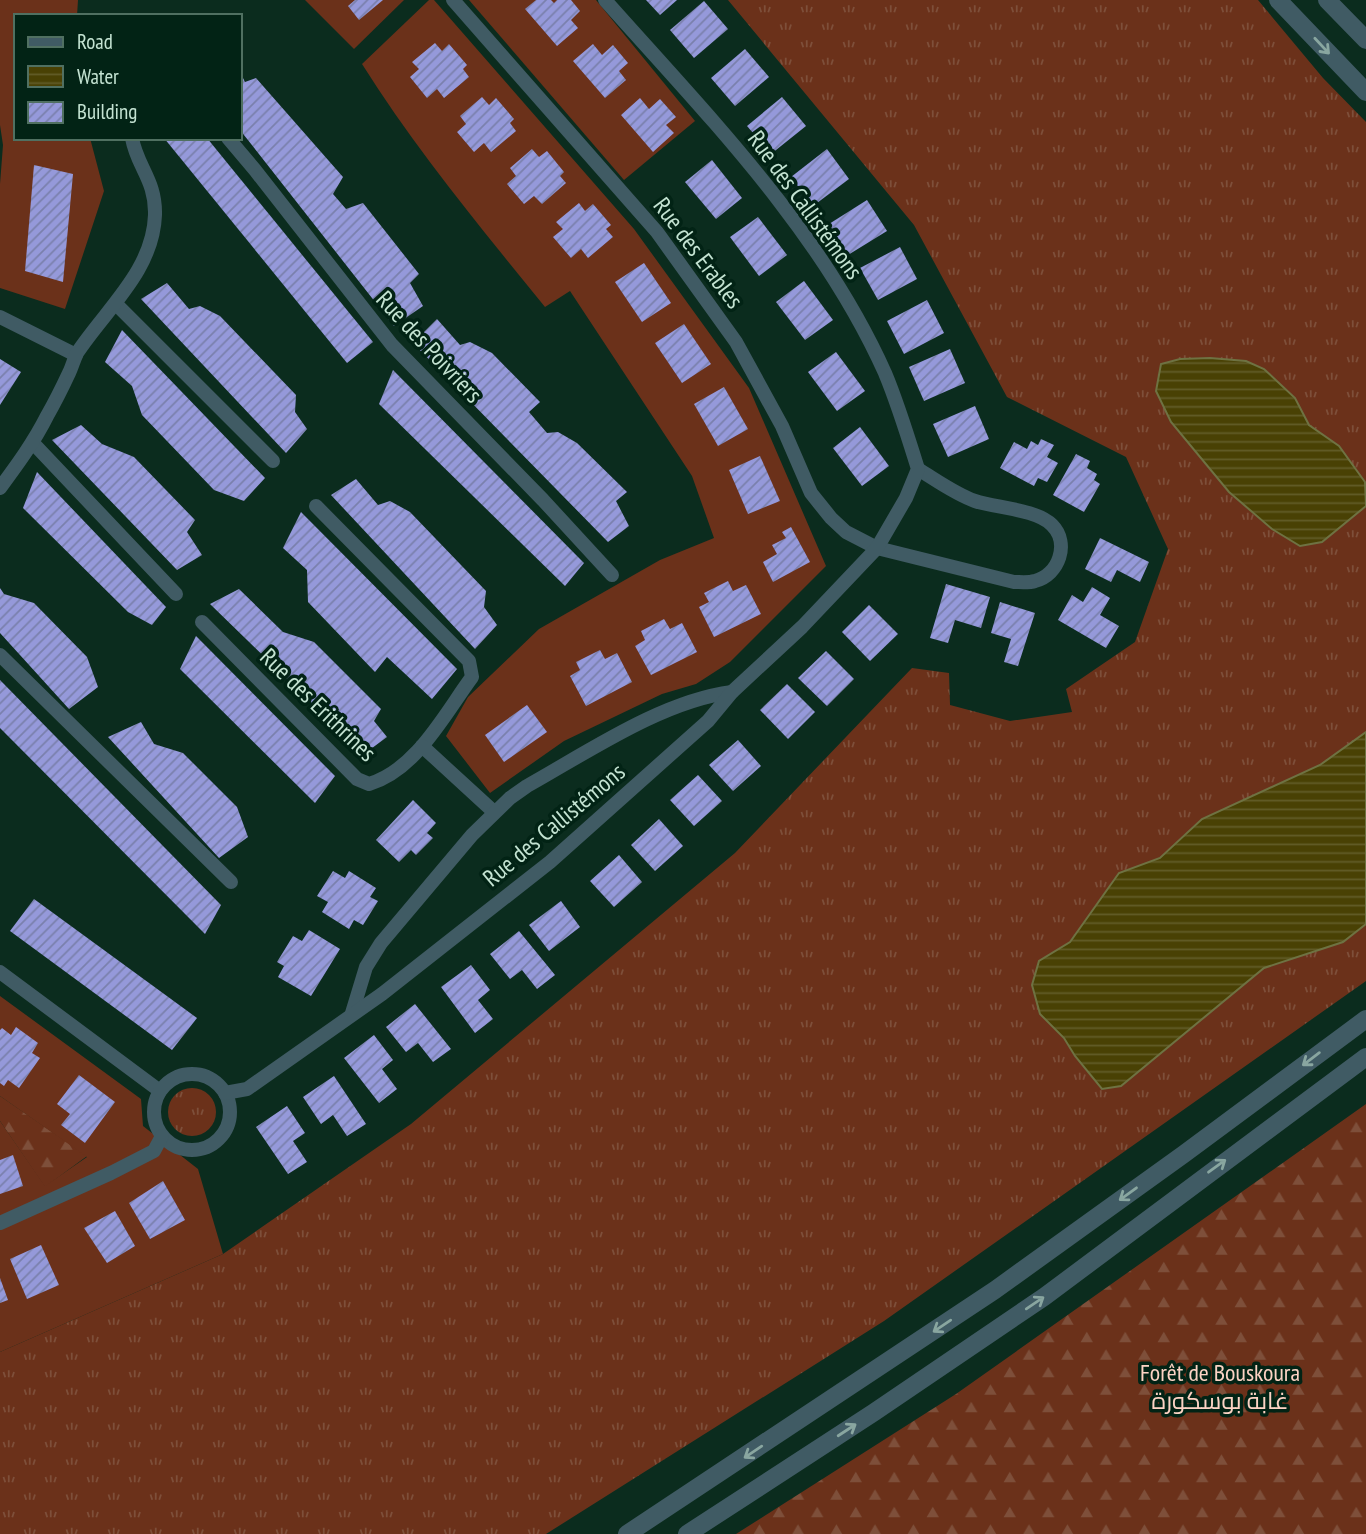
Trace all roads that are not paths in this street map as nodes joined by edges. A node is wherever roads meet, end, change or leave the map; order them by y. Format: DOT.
graph roads {
  1 [pos="453,0"];
  2 [pos="605,0"];
  3 [pos="1278,0"];
  4 [pos="1327,0"];
  5 [pos="1366,40"];
  6 [pos="1366,92"];
  7 [pos="133,140"];
  8 [pos="230,140"];
  9 [pos="116,304"];
  10 [pos="0,317"];
  11 [pos="76,355"];
  12 [pos="33,443"];
  13 [pos="273,461"];
  14 [pos="918,469"];
  15 [pos="0,488"];
  16 [pos="316,506"];
  17 [pos="877,548"];
  18 [pos="612,575"];
  19 [pos="176,594"];
  20 [pos="202,622"];
  21 [pos="0,655"];
  22 [pos="732,692"];
  23 [pos="422,746"];
  24 [pos="494,813"];
  25 [pos="231,882"];
  26 [pos="0,972"];
  27 [pos="352,1013"];
  28 [pos="1366,1019"];
  29 [pos="1366,1057"];
  30 [pos="160,1091"];
  31 [pos="225,1093"];
  32 [pos="162,1136"];
  33 [pos="0,1223"];
  34 [pos="627,1534"];
  35 [pos="687,1534"];
  1 -- 17 [label="street, Rue des Erables"];
  2 -- 14 [label="street, Rue des Callistémons"];
  3 -- 6 [label="street, one-way"];
  4 -- 5 [label="street"];
  7 -- 9 [label="street"];
  8 -- 18 [label="street, Rue des Poivriers"];
  9 -- 11 [label="street"];
  9 -- 13 [label="street"];
  10 -- 11 [label="street"];
  11 -- 12 [label="street"];
  12 -- 15 [label="street"];
  12 -- 19 [label="street"];
  14 -- 17 [label="street, Rue des Callistémons"];
  14 -- 17 [label="street"];
  16 -- 23 [label="street, Rue des Erithrines"];
  17 -- 22 [label="street, Rue des Callistémons"];
  20 -- 23 [label="street, Rue des Erithrines"];
  21 -- 25 [label="street"];
  22 -- 24 [label="street"];
  22 -- 27 [label="street, Rue des Callistémons"];
  23 -- 24 [label="street"];
  24 -- 27 [label="street"];
  26 -- 30 [label="street"];
  27 -- 31 [label="street, Rue des Callistémons"];
  28 -- 34 [label="street, one-way"];
  35 -- 29 [label="street, one-way"];
  30 -- 31 [label="street"];
  30 -- 32 [label="street"];
  31 -- 32 [label="street"];
  32 -- 33 [label="street"];
}
